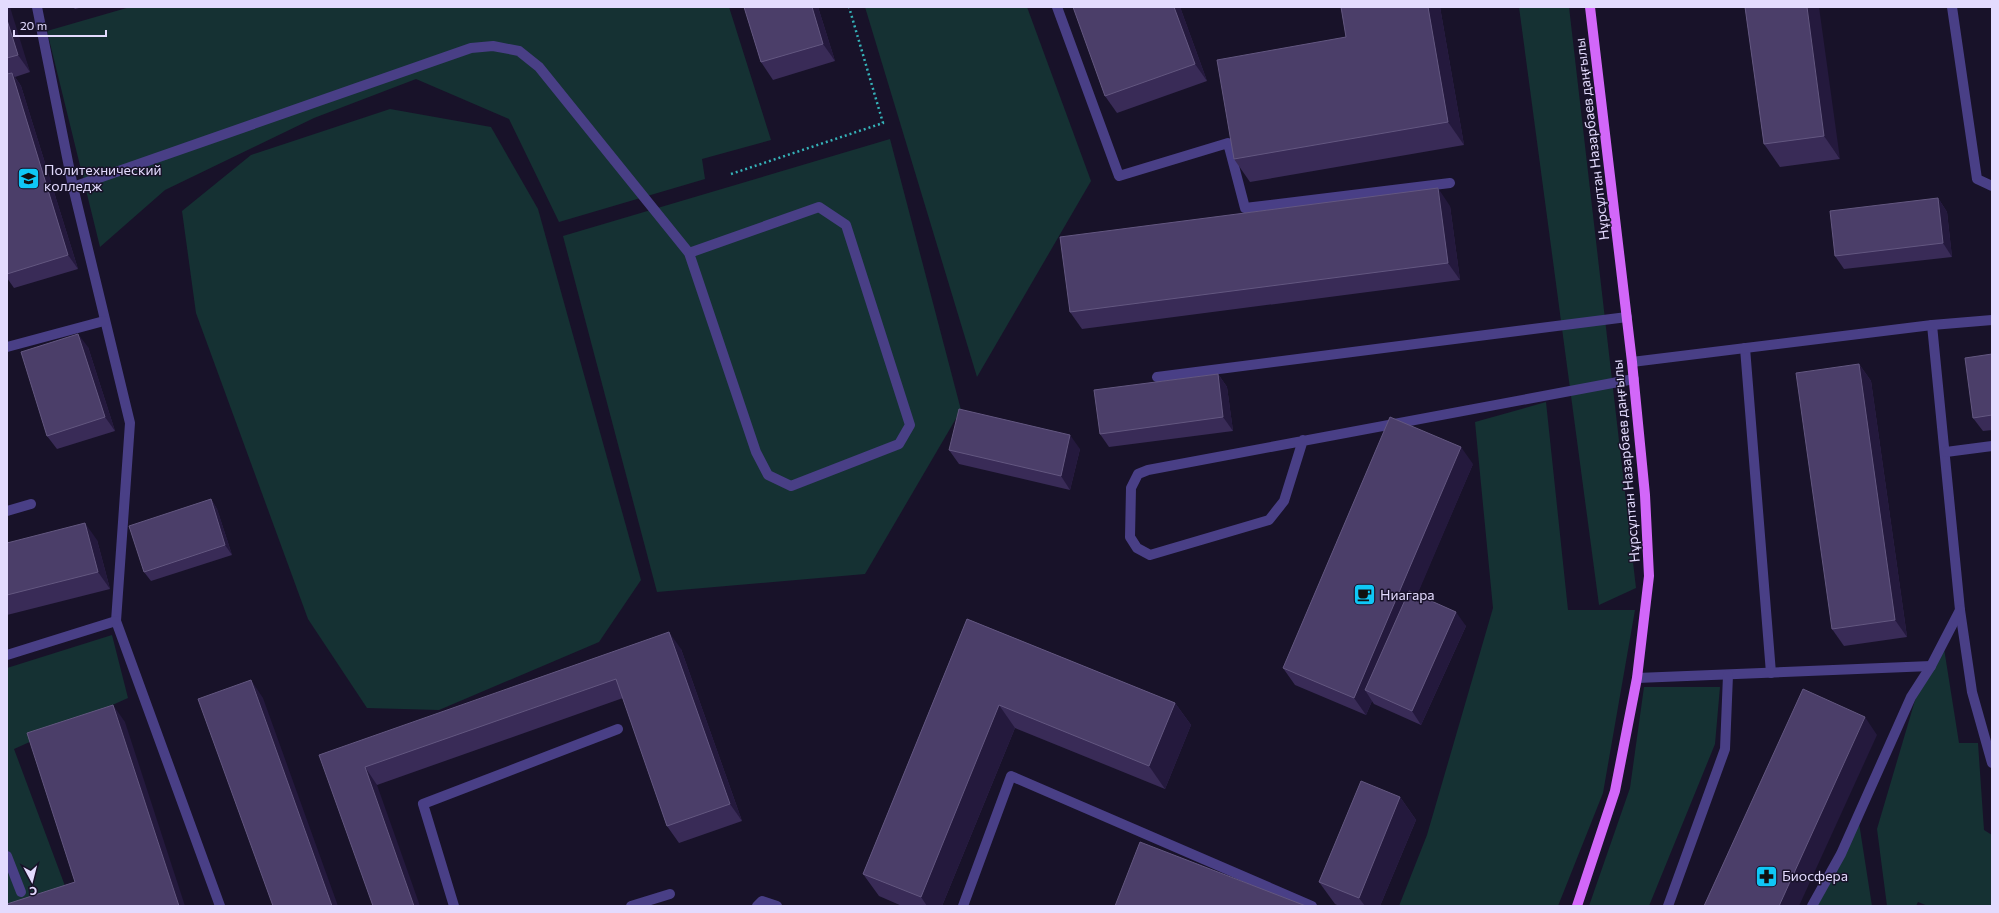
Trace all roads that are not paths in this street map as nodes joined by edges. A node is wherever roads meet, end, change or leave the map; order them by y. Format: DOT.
graph roads {
  1 [pos="36,7"];
  2 [pos="1057,7"];
  3 [pos="1590,7"];
  4 [pos="1952,7"];
  5 [pos="1450,183"];
  6 [pos="1992,186"];
  7 [pos="73,187"];
  8 [pos="689,253"];
  9 [pos="1627,317"];
  10 [pos="1992,320"];
  11 [pos="104,321"];
  12 [pos="1932,325"];
  13 [pos="7,347"];
  14 [pos="1745,348"];
  15 [pos="1632,362"];
  16 [pos="1157,377"];
  17 [pos="1634,378"];
  18 [pos="1302,440"];
  19 [pos="1992,446"];
  20 [pos="1946,452"];
  21 [pos="31,504"];
  22 [pos="7,511"];
  23 [pos="1960,610"];
  24 [pos="116,621"];
  25 [pos="7,655"];
  26 [pos="1931,666"];
  27 [pos="1771,673"];
  28 [pos="1728,675"];
  29 [pos="1637,678"];
  30 [pos="618,729"];
  31 [pos="1992,763"];
  32 [pos="7,856"];
  33 [pos="21,892"];
  34 [pos="670,894"];
  35 [pos="220,906"];
  36 [pos="454,906"];
  37 [pos="631,906"];
  38 [pos="757,906"];
  39 [pos="777,906"];
  40 [pos="964,906"];
  41 [pos="1312,906"];
  42 [pos="1577,906"];
  43 [pos="1668,906"];
  44 [pos="1812,906"];
  1 -- 7 [label="street"];
  2 -- 5 [label="street"];
  3 -- 9 [label="main road, Нұрсұлтан Назарбаев даңғылы"];
  4 -- 6 [label="street"];
  7 -- 8 [label="street"];
  7 -- 11 [label="street"];
  8 -- 8 [label="street"];
  9 -- 15 [label="main road, Нұрсұлтан Назарбаев даңғылы"];
  9 -- 16 [label="street"];
  10 -- 12 [label="street"];
  11 -- 13 [label="street"];
  11 -- 24 [label="street"];
  12 -- 14 [label="street"];
  12 -- 20 [label="street"];
  14 -- 15 [label="street"];
  14 -- 27 [label="street"];
  15 -- 17 [label="main road, Нұрсұлтан Назарбаев даңғылы"];
  17 -- 18 [label="street"];
  17 -- 29 [label="main road, Нұрсұлтан Назарбаев даңғылы"];
  18 -- 18 [label="street"];
  19 -- 20 [label="street"];
  20 -- 23 [label="street"];
  21 -- 22 [label="street"];
  23 -- 26 [label="street"];
  23 -- 31 [label="street"];
  24 -- 25 [label="street"];
  24 -- 35 [label="street"];
  26 -- 27 [label="street"];
  26 -- 44 [label="street"];
  27 -- 28 [label="street"];
  28 -- 29 [label="street"];
  28 -- 43 [label="street"];
  29 -- 42 [label="main road, Нұрсұлтан Назарбаев даңғылы"];
  30 -- 36 [label="street"];
  32 -- 33 [label="street"];
  34 -- 37 [label="street"];
  38 -- 39 [label="street"];
  40 -- 41 [label="street"];
}
